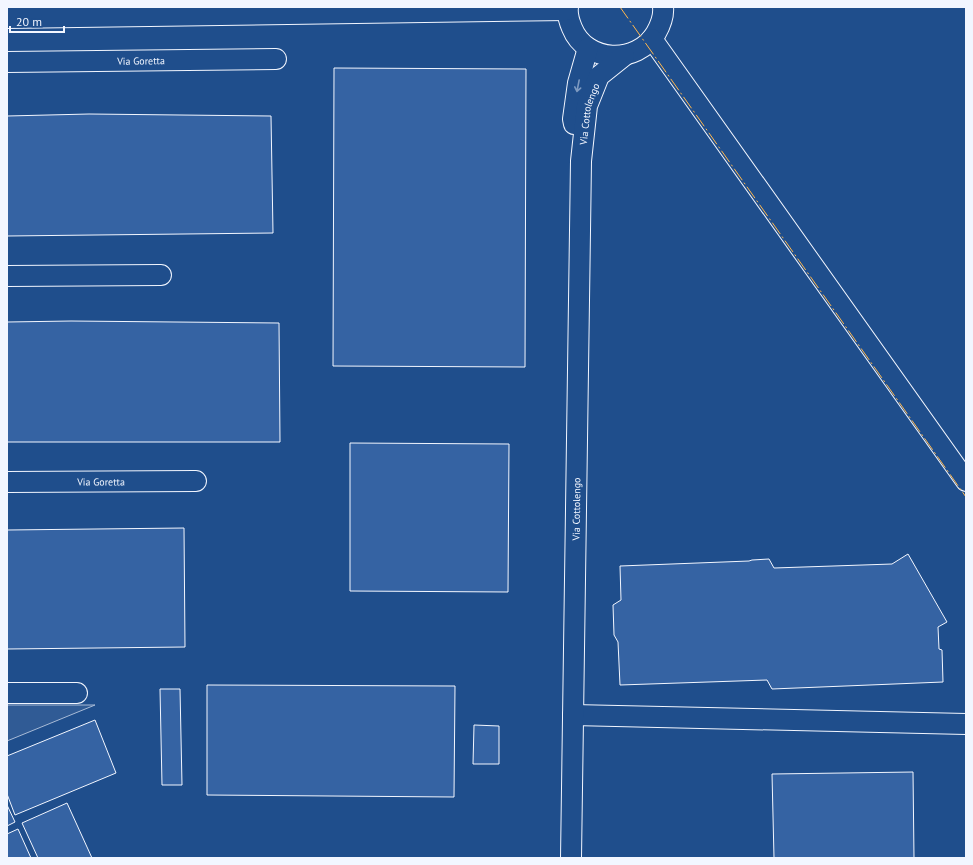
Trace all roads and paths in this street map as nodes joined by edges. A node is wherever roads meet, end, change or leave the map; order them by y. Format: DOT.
graph roads {
  1 [pos="663,7"];
  2 [pos="568,9"];
  3 [pos="7,18"];
  4 [pos="652,40"];
  5 [pos="588,48"];
  6 [pos="624,56"];
  7 [pos="276,59"];
  8 [pos="7,62"];
  9 [pos="581,161"];
  10 [pos="161,275"];
  11 [pos="7,276"];
  12 [pos="196,481"];
  13 [pos="7,482"];
  14 [pos="966,482"];
  15 [pos="7,693"];
  16 [pos="77,693"];
  17 [pos="573,715"];
  18 [pos="966,724"];
  19 [pos="571,858"];
  1 -- 4 [label="street"];
  2 -- 3 [label="street"];
  2 -- 5 [label="street"];
  4 -- 6 [label="street"];
  4 -- 14 [label="street"];
  5 -- 6 [label="street"];
  5 -- 9 [label="street, Via Cottolengo, one-way"];
  6 -- 9 [label="street, Via Cottolengo"];
  7 -- 8 [label="street, Via Goretta"];
  9 -- 17 [label="street, Via Cottolengo"];
  10 -- 11 [label="street"];
  12 -- 13 [label="street, Via Goretta"];
  15 -- 16 [label="street"];
  17 -- 18 [label="street"];
  17 -- 19 [label="street, Via Cottolengo"];
}
